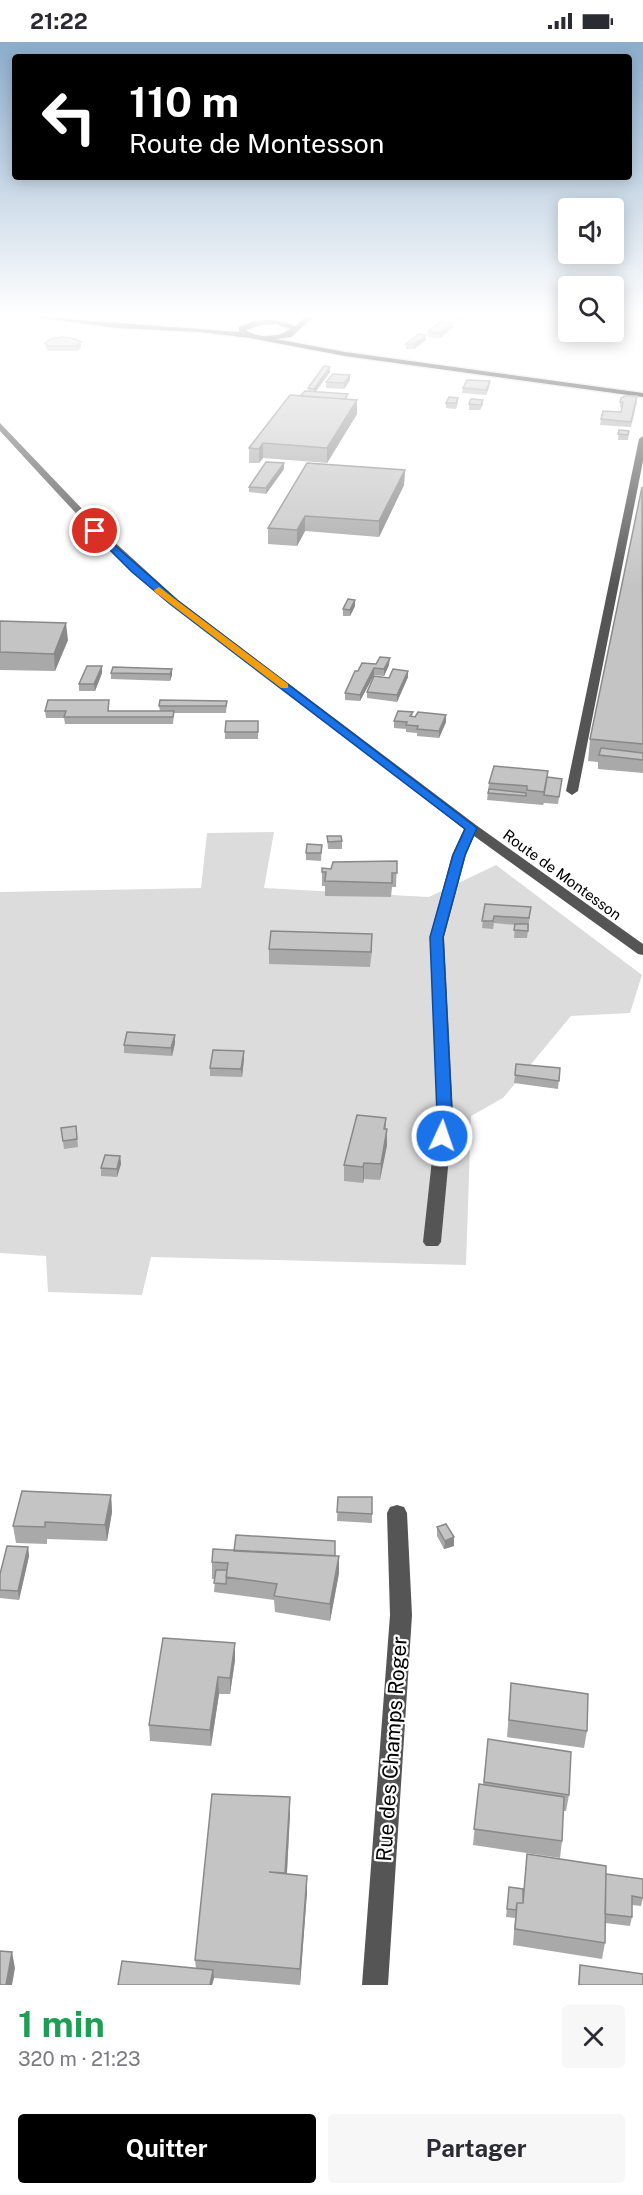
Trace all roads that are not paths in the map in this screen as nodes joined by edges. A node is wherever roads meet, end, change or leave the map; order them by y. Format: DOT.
graph roads {
  1 [pos="0,426"];
  2 [pos="643,438"];
  3 [pos="572,791"];
  4 [pos="471,828"];
  5 [pos="643,951"];
  6 [pos="432,1242"];
  7 [pos="397,1513"];
  8 [pos="375,1985"];
  1 -- 4 [label="street, Route de Montesson"];
  2 -- 3 [label="street"];
  4 -- 5 [label="street, Route de Montesson"];
  4 -- 6 [label="street"];
  7 -- 8 [label="street, Rue des Champs Roger"];
}
